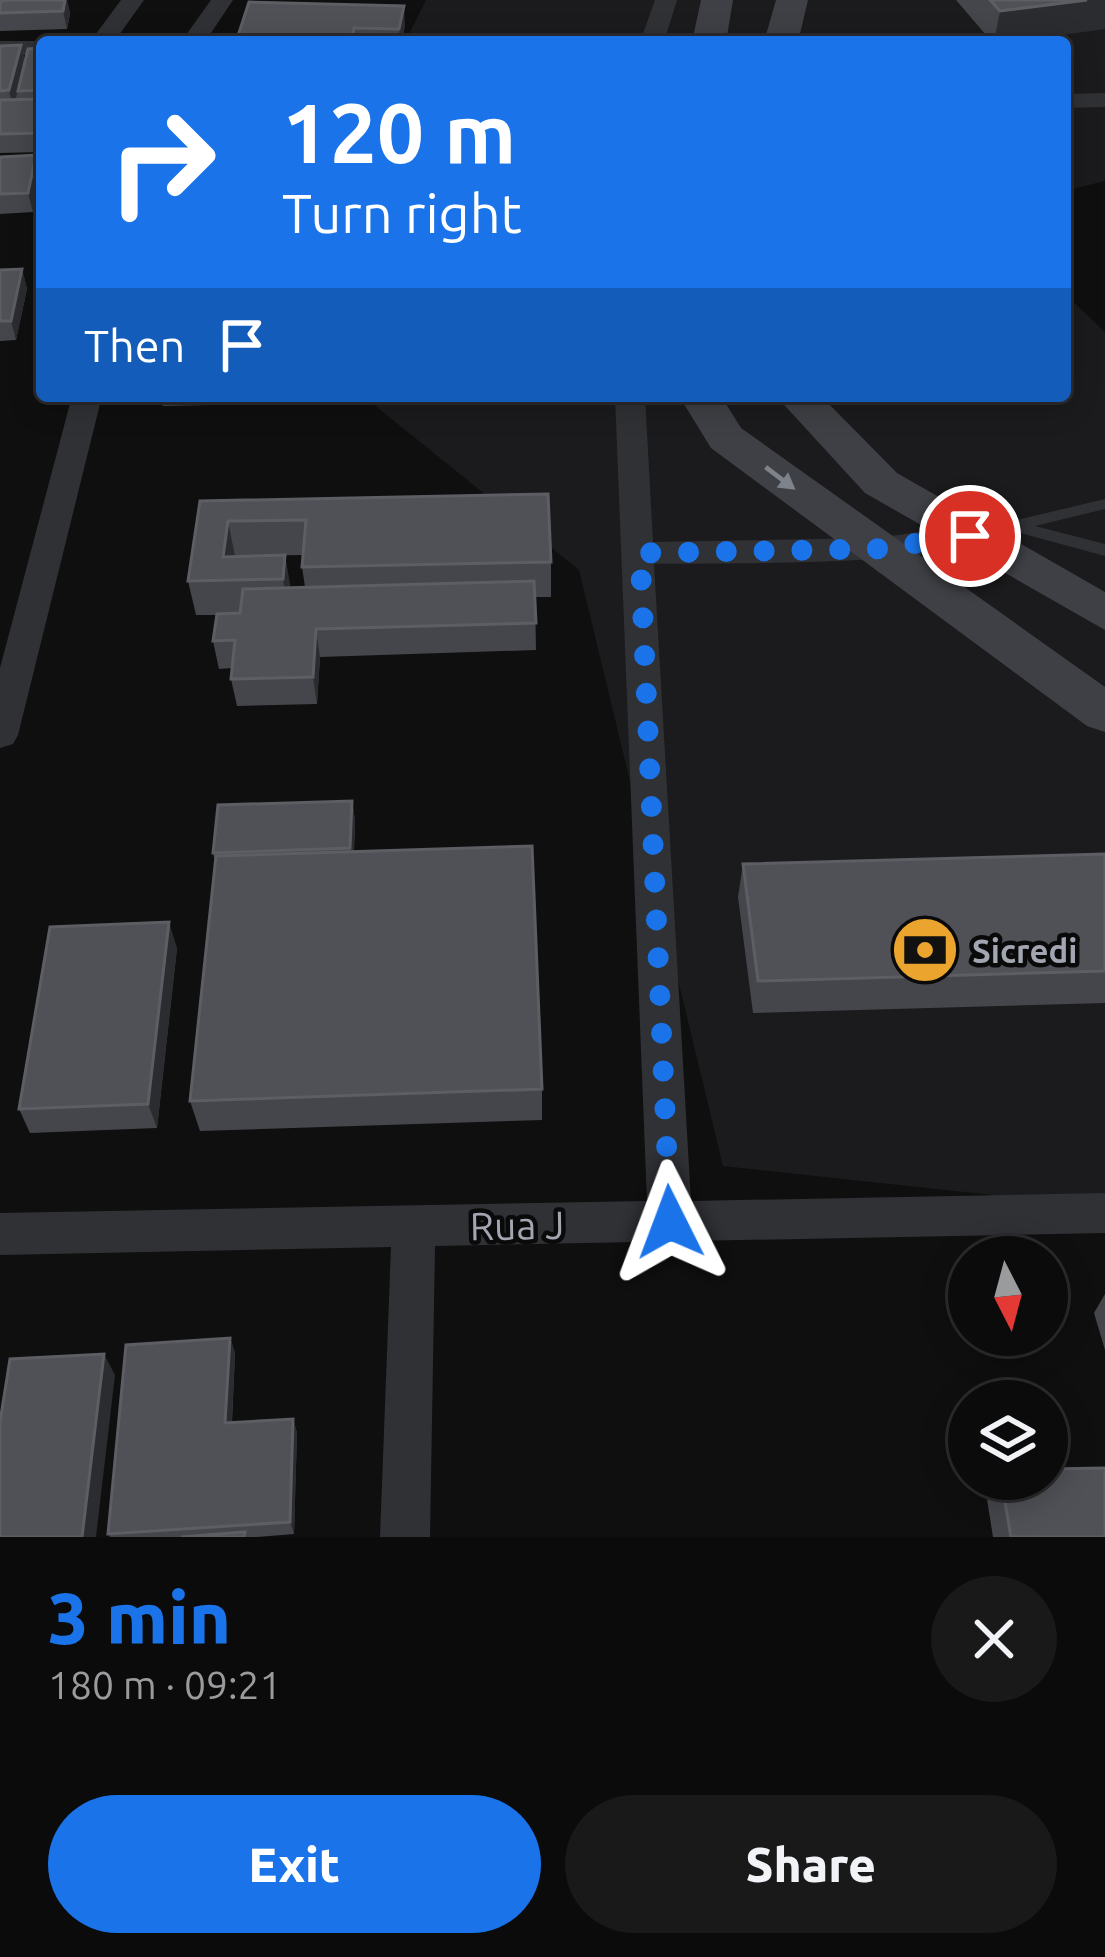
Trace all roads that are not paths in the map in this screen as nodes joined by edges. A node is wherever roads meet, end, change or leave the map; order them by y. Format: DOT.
graph roads {
  1 [pos="133,0"];
  2 [pos="222,0"];
  3 [pos="666,0"];
  4 [pos="717,0"];
  5 [pos="792,0"];
  6 [pos="106,36"];
  7 [pos="198,36"];
  8 [pos="654,36"];
  9 [pos="710,36"];
  10 [pos="783,36"];
  11 [pos="0,48"];
  12 [pos="36,48"];
  13 [pos="1105,100"];
  14 [pos="1071,101"];
  15 [pos="85,402"];
  16 [pos="630,402"];
  17 [pos="704,402"];
  18 [pos="803,402"];
  19 [pos="1105,504"];
  20 [pos="991,531"];
  21 [pos="876,549"];
  22 [pos="1105,550"];
  23 [pos="640,553"];
  24 [pos="1105,613"];
  25 [pos="1105,713"];
  26 [pos="0,735"];
  27 [pos="1105,1214"];
  28 [pos="670,1222"];
  29 [pos="414,1226"];
  30 [pos="0,1234"];
  31 [pos="405,1537"];
  1 -- 6 [label="street"];
  2 -- 7 [label="street"];
  3 -- 8 [label="street"];
  4 -- 9 [label="street"];
  5 -- 10 [label="street"];
  11 -- 12 [label="street"];
  13 -- 14 [label="street"];
  15 -- 26 [label="street"];
  16 -- 23 [label="street"];
  17 -- 21 [label="street, one-way"];
  18 -- 20 [label="street"];
  19 -- 20 [label="lane"];
  20 -- 21 [label="street"];
  20 -- 22 [label="lane"];
  20 -- 24 [label="street"];
  21 -- 23 [label="street"];
  21 -- 25 [label="street"];
  23 -- 28 [label="street"];
  27 -- 28 [label="street, Rua J"];
  28 -- 29 [label="street, Rua J"];
  29 -- 30 [label="street, Rua J"];
  29 -- 31 [label="street"];
}
